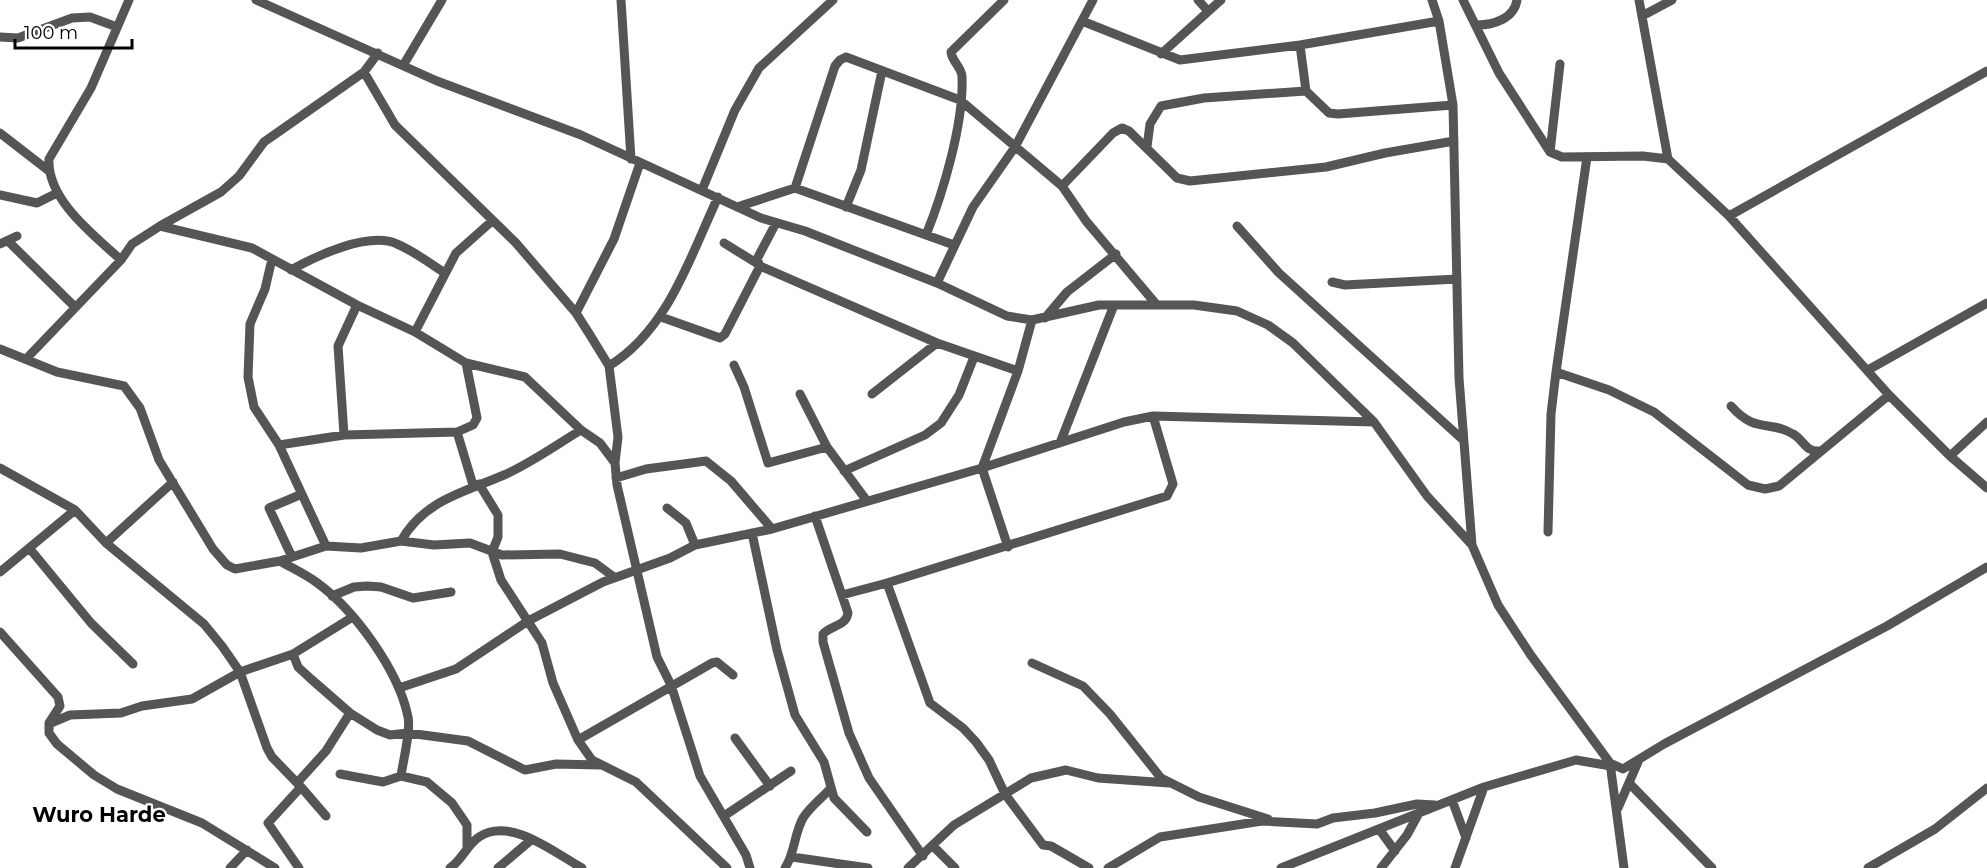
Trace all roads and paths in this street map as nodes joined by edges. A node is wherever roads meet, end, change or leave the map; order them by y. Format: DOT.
graph roads {
  1 [pos="129,0"];
  2 [pos="256,0"];
  3 [pos="442,0"];
  4 [pos="621,0"];
  5 [pos="833,0"];
  6 [pos="1004,0"];
  7 [pos="1093,0"];
  8 [pos="1198,0"];
  9 [pos="1221,0"];
  10 [pos="1432,0"];
  11 [pos="1463,0"];
  12 [pos="1517,0"];
  13 [pos="1639,0"];
  14 [pos="1672,0"];
  15 [pos="1208,11"];
  16 [pos="1642,16"];
  17 [pos="1082,21"];
  18 [pos="1439,21"];
  19 [pos="1477,25"];
  20 [pos="117,27"];
  21 [pos="0,37"];
  22 [pos="1300,45"];
  23 [pos="378,54"];
  24 [pos="1161,54"];
  25 [pos="404,64"];
  26 [pos="1560,64"];
  27 [pos="882,71"];
  28 [pos="1987,71"];
  29 [pos="364,72"];
  30 [pos="1306,91"];
  31 [pos="960,100"];
  32 [pos="1453,105"];
  33 [pos="0,133"];
  34 [pos="1454,141"];
  35 [pos="1015,147"];
  36 [pos="1147,147"];
  37 [pos="1550,152"];
  38 [pos="1587,157"];
  39 [pos="631,159"];
  40 [pos="1668,159"];
  41 [pos="640,163"];
  42 [pos="49,171"];
  43 [pos="1062,186"];
  44 [pos="795,188"];
  45 [pos="702,190"];
  46 [pos="57,193"];
  47 [pos="0,195"];
  48 [pos="718,197"];
  49 [pos="737,207"];
  50 [pos="846,207"];
  51 [pos="1729,216"];
  52 [pos="492,221"];
  53 [pos="776,223"];
  54 [pos="160,226"];
  55 [pos="1237,226"];
  56 [pos="926,235"];
  57 [pos="17,236"];
  58 [pos="4,242"];
  59 [pos="724,243"];
  60 [pos="954,245"];
  61 [pos="1116,254"];
  62 [pos="272,259"];
  63 [pos="121,260"];
  64 [pos="759,265"];
  65 [pos="291,270"];
  66 [pos="445,273"];
  67 [pos="1457,279"];
  68 [pos="1332,282"];
  69 [pos="937,283"];
  70 [pos="1987,303"];
  71 [pos="1155,304"];
  72 [pos="1114,305"];
  73 [pos="357,306"];
  74 [pos="75,307"];
  75 [pos="576,313"];
  76 [pos="661,317"];
  77 [pos="1044,318"];
  78 [pos="1032,320"];
  79 [pos="415,332"];
  80 [pos="937,343"];
  81 [pos="0,349"];
  82 [pos="975,357"];
  83 [pos="26,359"];
  84 [pos="466,363"];
  85 [pos="734,365"];
  86 [pos="609,366"];
  87 [pos="1868,370"];
  88 [pos="1018,371"];
  89 [pos="1556,372"];
  90 [pos="800,394"];
  91 [pos="872,394"];
  92 [pos="1889,395"];
  93 [pos="1731,406"];
  94 [pos="1153,416"];
  95 [pos="1374,422"];
  96 [pos="1987,422"];
  97 [pos="581,430"];
  98 [pos="457,432"];
  99 [pos="344,435"];
  100 [pos="1462,439"];
  101 [pos="1060,443"];
  102 [pos="279,445"];
  103 [pos="826,447"];
  104 [pos="1819,451"];
  105 [pos="1950,456"];
  106 [pos="615,463"];
  107 [pos="0,468"];
  108 [pos="982,468"];
  109 [pos="844,471"];
  110 [pos="616,478"];
  111 [pos="173,482"];
  112 [pos="476,485"];
  113 [pos="1987,488"];
  114 [pos="302,494"];
  115 [pos="867,501"];
  116 [pos="667,508"];
  117 [pos="75,510"];
  118 [pos="815,516"];
  119 [pos="772,529"];
  120 [pos="1548,532"];
  121 [pos="752,534"];
  122 [pos="401,542"];
  123 [pos="106,543"];
  124 [pos="695,545"];
  125 [pos="1472,545"];
  126 [pos="326,546"];
  127 [pos="1008,547"];
  128 [pos="30,549"];
  129 [pos="492,552"];
  130 [pos="292,558"];
  131 [pos="280,561"];
  132 [pos="1987,567"];
  133 [pos="637,569"];
  134 [pos="0,572"];
  135 [pos="614,577"];
  136 [pos="888,584"];
  137 [pos="451,592"];
  138 [pos="842,595"];
  139 [pos="332,596"];
  140 [pos="351,618"];
  141 [pos="528,621"];
  142 [pos="0,632"];
  143 [pos="293,654"];
  144 [pos="1032,663"];
  145 [pos="133,664"];
  146 [pos="240,672"];
  147 [pos="733,675"];
  148 [pos="671,685"];
  149 [pos="399,688"];
  150 [pos="350,713"];
  151 [pos="49,723"];
  152 [pos="408,733"];
  153 [pos="735,738"];
  154 [pos="578,740"];
  155 [pos="1638,762"];
  156 [pos="602,765"];
  157 [pos="1610,765"];
  158 [pos="791,771"];
  159 [pos="340,774"];
  160 [pos="401,776"];
  161 [pos="1169,783"];
  162 [pos="1629,783"];
  163 [pos="299,785"];
  164 [pos="770,786"];
  165 [pos="1484,787"];
  166 [pos="1987,788"];
  167 [pos="830,789"];
  168 [pos="1005,794"];
  169 [pos="1452,800"];
  170 [pos="1438,806"];
  171 [pos="1617,810"];
  172 [pos="1419,813"];
  173 [pos="326,816"];
  174 [pos="724,816"];
  175 [pos="1276,822"];
  176 [pos="1379,829"];
  177 [pos="867,832"];
  178 [pos="1466,838"];
  179 [pos="531,840"];
  180 [pos="933,846"];
  181 [pos="467,848"];
  182 [pos="247,850"];
  183 [pos="1395,851"];
  184 [pos="923,856"];
  185 [pos="792,858"];
  186 [pos="909,867"];
  187 [pos="230,868"];
  188 [pos="275,868"];
  189 [pos="299,868"];
  190 [pos="450,868"];
  191 [pos="498,868"];
  192 [pos="582,868"];
  193 [pos="727,868"];
  194 [pos="750,868"];
  195 [pos="785,868"];
  196 [pos="868,868"];
  197 [pos="898,868"];
  198 [pos="955,868"];
  199 [pos="1089,868"];
  200 [pos="1108,868"];
  201 [pos="1281,868"];
  202 [pos="1381,868"];
  203 [pos="1455,868"];
  204 [pos="1624,868"];
  205 [pos="1712,868"];
  206 [pos="1868,868"];
  1 -- 20 [label="street"];
  2 -- 23 [label="street"];
  3 -- 25 [label="street"];
  4 -- 39 [label="street"];
  5 -- 45 [label="street"];
  6 -- 31 [label="street"];
  7 -- 17 [label="street"];
  8 -- 15 [label="street"];
  9 -- 15 [label="street"];
  10 -- 18 [label="street"];
  11 -- 19 [label="street"];
  12 -- 19 [label="street"];
  13 -- 16 [label="street"];
  14 -- 16 [label="street"];
  15 -- 24 [label="street"];
  16 -- 40 [label="street"];
  17 -- 24 [label="street"];
  17 -- 35 [label="street"];
  18 -- 22 [label="street"];
  18 -- 32 [label="street"];
  19 -- 37 [label="street"];
  20 -- 21 [label="street"];
  20 -- 42 [label="street"];
  22 -- 24 [label="street"];
  22 -- 30 [label="street"];
  23 -- 25 [label="street"];
  23 -- 29 [label="street"];
  25 -- 39 [label="street"];
  26 -- 37 [label="street"];
  27 -- 31 [label="street"];
  27 -- 44 [label="street"];
  27 -- 50 [label="street"];
  28 -- 51 [label="street"];
  29 -- 52 [label="street"];
  29 -- 54 [label="street"];
  30 -- 32 [label="street"];
  30 -- 36 [label="street"];
  31 -- 35 [label="street"];
  31 -- 56 [label="street"];
  32 -- 34 [label="street"];
  33 -- 42 [label="street"];
  34 -- 36 [label="street"];
  34 -- 67 [label="street"];
  35 -- 43 [label="street"];
  35 -- 60 [label="street"];
  36 -- 43 [label="street"];
  37 -- 38 [label="street"];
  38 -- 40 [label="street"];
  38 -- 89 [label="street"];
  39 -- 41 [label="street"];
  40 -- 51 [label="street"];
  41 -- 45 [label="street"];
  41 -- 75 [label="street"];
  42 -- 46 [label="street"];
  43 -- 61 [label="street"];
  44 -- 49 [label="street"];
  44 -- 50 [label="street"];
  45 -- 48 [label="street"];
  46 -- 47 [label="street"];
  46 -- 63 [label="street"];
  48 -- 49 [label="street"];
  48 -- 76 [label="street"];
  49 -- 53 [label="street"];
  50 -- 56 [label="street"];
  51 -- 87 [label="street"];
  52 -- 66 [label="street"];
  52 -- 75 [label="street"];
  53 -- 64 [label="street"];
  53 -- 69 [label="street"];
  54 -- 62 [label="street"];
  54 -- 63 [label="street"];
  55 -- 100 [label="street"];
  56 -- 60 [label="street"];
  57 -- 58 [label="street"];
  58 -- 74 [label="street"];
  59 -- 64 [label="street"];
  60 -- 69 [label="street"];
  61 -- 71 [label="street"];
  61 -- 77 [label="street"];
  62 -- 65 [label="street"];
  62 -- 102 [label="street"];
  63 -- 74 [label="street"];
  64 -- 76 [label="street"];
  64 -- 80 [label="street"];
  65 -- 66 [label="street"];
  65 -- 73 [label="street"];
  66 -- 79 [label="street"];
  67 -- 68 [label="street"];
  67 -- 100 [label="street"];
  69 -- 78 [label="street"];
  70 -- 87 [label="street"];
  71 -- 72 [label="street"];
  71 -- 95 [label="street"];
  72 -- 77 [label="street"];
  72 -- 101 [label="street"];
  73 -- 79 [label="street"];
  73 -- 99 [label="street"];
  74 -- 83 [label="street"];
  75 -- 86 [label="street"];
  76 -- 86 [label="street"];
  77 -- 78 [label="street"];
  78 -- 88 [label="street"];
  79 -- 84 [label="street"];
  80 -- 82 [label="street"];
  80 -- 91 [label="street"];
  81 -- 83 [label="street"];
  82 -- 88 [label="street"];
  82 -- 109 [label="street"];
  83 -- 111 [label="street"];
  84 -- 97 [label="street"];
  84 -- 98 [label="street"];
  85 -- 103 [label="street"];
  86 -- 106 [label="street"];
  87 -- 92 [label="street"];
  88 -- 108 [label="street"];
  89 -- 104 [label="street"];
  89 -- 120 [label="street"];
  90 -- 103 [label="street"];
  92 -- 104 [label="street"];
  92 -- 105 [label="street"];
  93 -- 104 [label="street"];
  94 -- 95 [label="street"];
  94 -- 101 [label="street"];
  94 -- 127 [label="street"];
  95 -- 125 [label="street"];
  96 -- 105 [label="street"];
  97 -- 106 [label="street"];
  97 -- 112 [label="street"];
  98 -- 99 [label="street"];
  98 -- 112 [label="street"];
  99 -- 102 [label="street"];
  100 -- 125 [label="street"];
  101 -- 108 [label="street"];
  102 -- 114 [label="street"];
  103 -- 109 [label="street"];
  105 -- 113 [label="street"];
  106 -- 110 [label="street"];
  107 -- 117 [label="street"];
  108 -- 115 [label="street"];
  108 -- 127 [label="street"];
  109 -- 115 [label="street"];
  110 -- 119 [label="street"];
  110 -- 133 [label="street"];
  111 -- 123 [label="street"];
  111 -- 131 [label="street"];
  112 -- 122 [label="street"];
  112 -- 129 [label="street"];
  114 -- 126 [label="street"];
  114 -- 130 [label="street"];
  115 -- 118 [label="street"];
  116 -- 124 [label="street"];
  117 -- 123 [label="street"];
  117 -- 128 [label="street"];
  118 -- 119 [label="street"];
  118 -- 138 [label="street"];
  119 -- 121 [label="street"];
  121 -- 124 [label="street"];
  121 -- 167 [label="street"];
  122 -- 126 [label="street"];
  122 -- 129 [label="street"];
  123 -- 146 [label="street"];
  124 -- 133 [label="street"];
  125 -- 157 [label="street"];
  126 -- 130 [label="street"];
  127 -- 136 [label="street"];
  128 -- 134 [label="street"];
  128 -- 145 [label="street"];
  129 -- 135 [label="street"];
  129 -- 141 [label="street"];
  130 -- 131 [label="street"];
  131 -- 139 [label="street"];
  132 -- 155 [label="street"];
  133 -- 135 [label="street"];
  133 -- 148 [label="street"];
  135 -- 141 [label="street"];
  136 -- 138 [label="street"];
  136 -- 168 [label="street"];
  137 -- 139 [label="street"];
  138 -- 184 [label="street"];
  139 -- 140 [label="street"];
  140 -- 143 [label="street"];
  140 -- 149 [label="street"];
  141 -- 149 [label="street"];
  141 -- 154 [label="street"];
  142 -- 151 [label="street"];
  143 -- 146 [label="street"];
  143 -- 150 [label="street"];
  144 -- 161 [label="street"];
  146 -- 151 [label="street"];
  146 -- 163 [label="street"];
  147 -- 148 [label="street"];
  148 -- 154 [label="street"];
  148 -- 174 [label="street"];
  149 -- 152 [label="street"];
  150 -- 152 [label="street"];
  150 -- 163 [label="street"];
  151 -- 182 [label="street"];
  152 -- 156 [label="street"];
  152 -- 160 [label="street"];
  153 -- 164 [label="street"];
  154 -- 156 [label="street"];
  155 -- 157 [label="street"];
  155 -- 162 [label="street"];
  156 -- 193 [label="street"];
  157 -- 165 [label="street"];
  157 -- 171 [label="street"];
  158 -- 164 [label="street"];
  159 -- 160 [label="street"];
  160 -- 181 [label="street"];
  161 -- 168 [label="street"];
  161 -- 175 [label="street"];
  162 -- 171 [label="street"];
  162 -- 205 [label="street"];
  163 -- 173 [label="street"];
  163 -- 189 [label="street"];
  164 -- 174 [label="street"];
  165 -- 169 [label="street"];
  165 -- 178 [label="street"];
  166 -- 206 [label="street"];
  167 -- 177 [label="street"];
  167 -- 185 [label="street"];
  168 -- 180 [label="street"];
  168 -- 199 [label="street"];
  169 -- 170 [label="street"];
  169 -- 178 [label="street"];
  170 -- 172 [label="street"];
  170 -- 175 [label="street"];
  171 -- 204 [label="street"];
  172 -- 176 [label="street"];
  172 -- 183 [label="street"];
  174 -- 194 [label="street"];
  175 -- 200 [label="street"];
  176 -- 183 [label="street"];
  176 -- 201 [label="street"];
  178 -- 203 [label="street"];
  179 -- 181 [label="street"];
  179 -- 191 [label="street"];
  179 -- 192 [label="street"];
  180 -- 184 [label="street"];
  180 -- 198 [label="street"];
  181 -- 190 [label="street"];
  182 -- 187 [label="street"];
  182 -- 188 [label="street"];
  183 -- 202 [label="street"];
  184 -- 186 [label="street"];
  185 -- 195 [label="street"];
  185 -- 196 [label="street"];
  186 -- 197 [label="street"];
}
